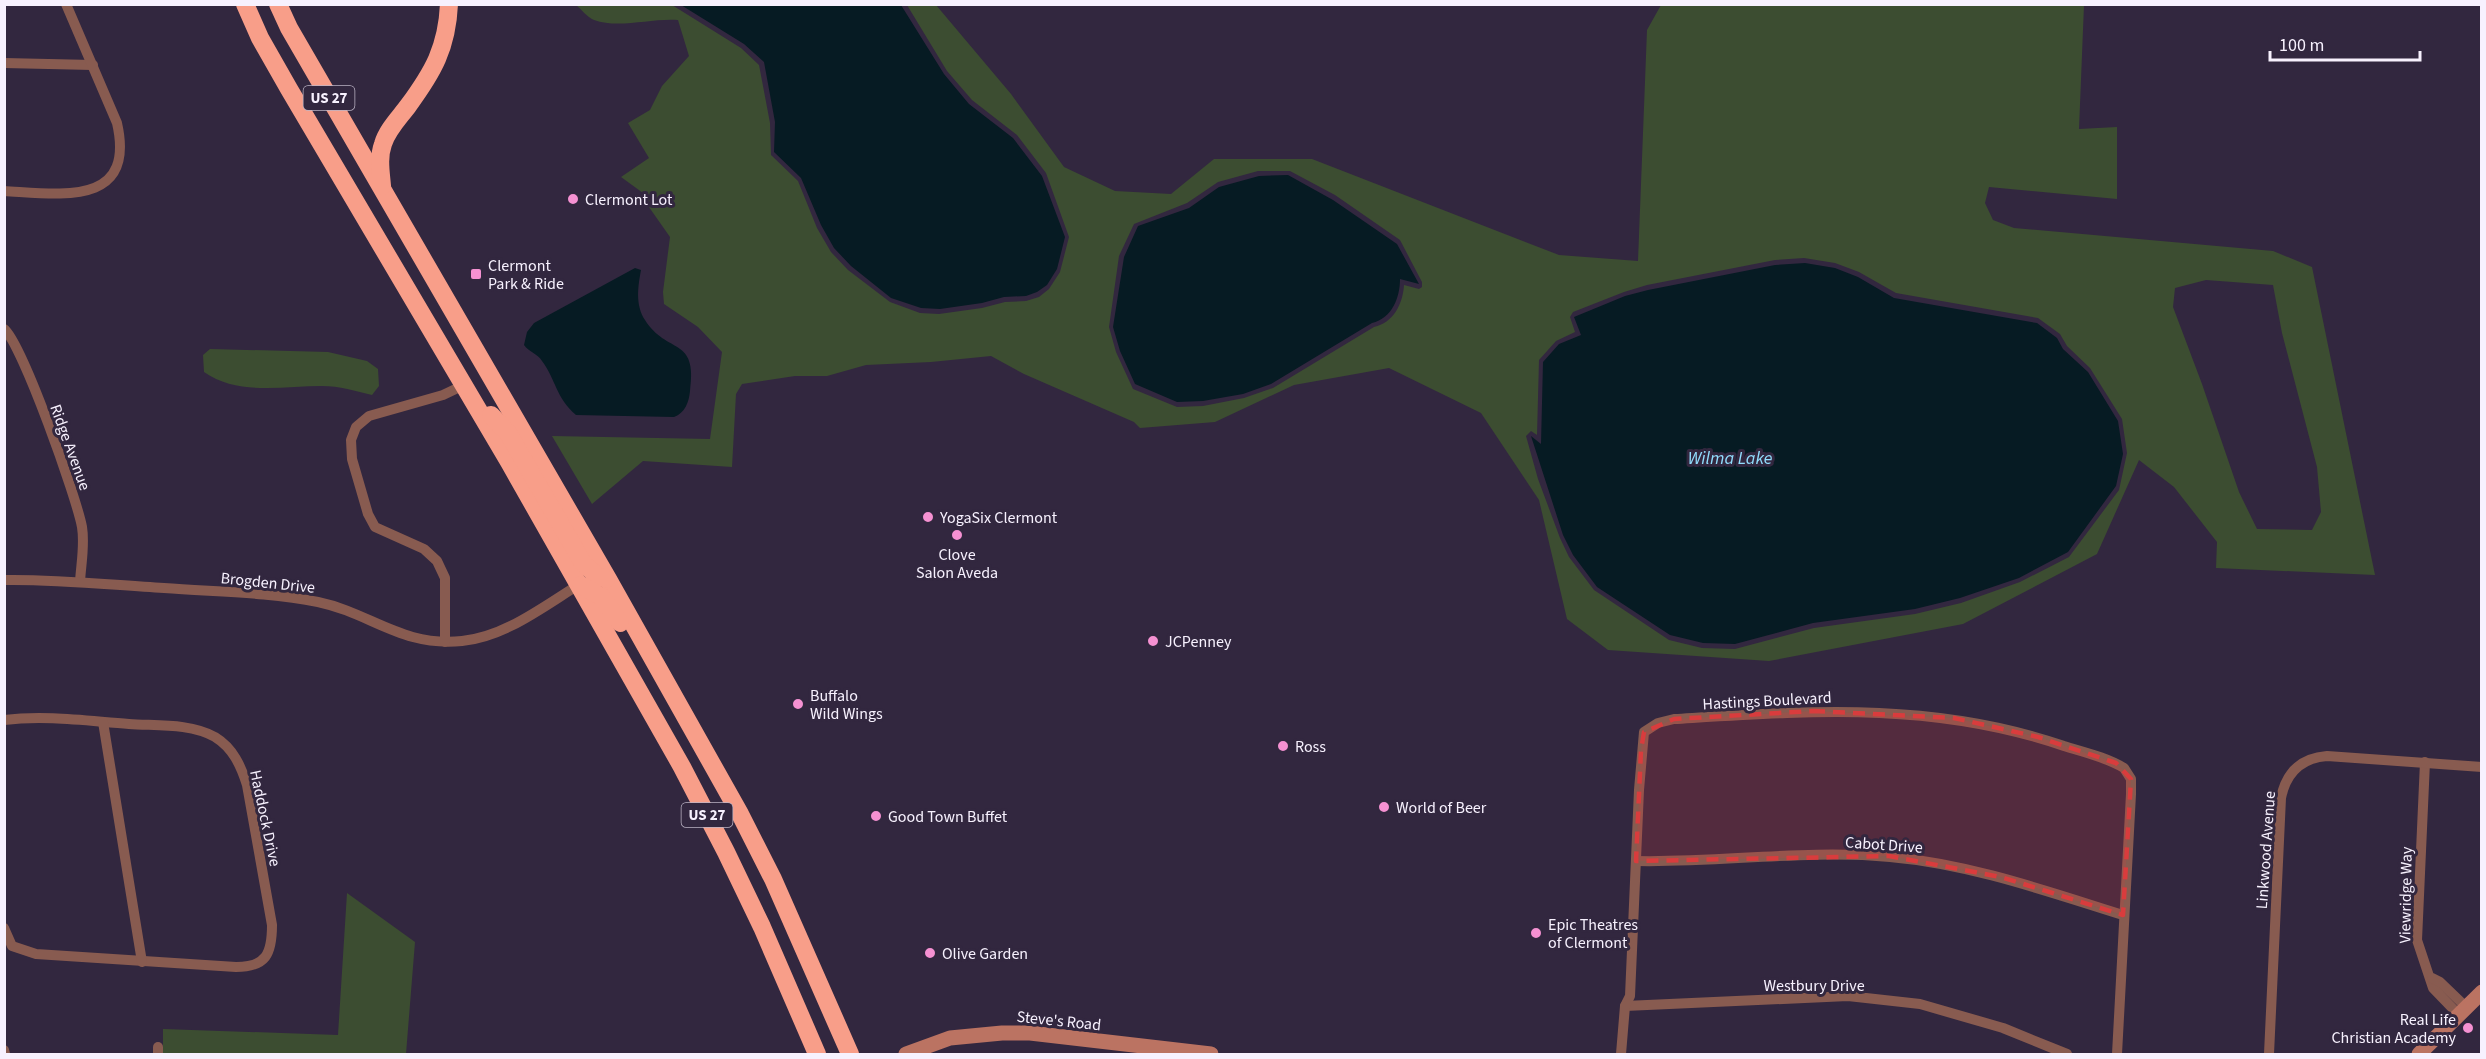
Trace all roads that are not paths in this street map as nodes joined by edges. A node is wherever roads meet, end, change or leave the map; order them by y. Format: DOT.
graph roads {
  1 [pos="66,4"];
  2 [pos="245,4"];
  3 [pos="278,4"];
  4 [pos="449,4"];
  5 [pos="4,63"];
  6 [pos="93,65"];
  7 [pos="4,191"];
  8 [pos="382,191"];
  9 [pos="410,291"];
  10 [pos="458,321"];
  11 [pos="4,329"];
  12 [pos="466,388"];
  13 [pos="608,579"];
  14 [pos="4,580"];
  15 [pos="80,582"];
  16 [pos="580,584"];
  17 [pos="445,642"];
  18 [pos="4,720"];
  19 [pos="103,722"];
  20 [pos="2425,762"];
  21 [pos="2481,767"];
  22 [pos="727,791"];
  23 [pos="1635,861"];
  24 [pos="2123,915"];
  25 [pos="4,928"];
  26 [pos="142,962"];
  27 [pos="2481,992"];
  28 [pos="1625,1006"];
  29 [pos="2463,1011"];
  30 [pos="818,1054"];
  31 [pos="850,1054"];
  32 [pos="906,1054"];
  33 [pos="1211,1054"];
  34 [pos="1621,1054"];
  35 [pos="2067,1054"];
  36 [pos="2117,1054"];
  37 [pos="2269,1054"];
  38 [pos="2419,1054"];
  1 -- 6 [label="street"];
  2 -- 9 [label="highway, US 27"];
  3 -- 8 [label="highway, US 27"];
  4 -- 8 [label="highway"];
  5 -- 6 [label="street"];
  6 -- 7 [label="street"];
  8 -- 10 [label="highway, US 27"];
  9 -- 10 [label="highway"];
  9 -- 12 [label="highway, US 27"];
  10 -- 13 [label="highway, US 27"];
  11 -- 15 [label="street, Ridge Avenue"];
  12 -- 13 [label="highway"];
  12 -- 16 [label="highway, US 27"];
  12 -- 17 [label="street"];
  13 -- 22 [label="highway, US 27"];
  14 -- 15 [label="street, Brogden Drive"];
  15 -- 17 [label="street, Brogden Drive"];
  16 -- 17 [label="street, Brogden Drive"];
  16 -- 22 [label="highway"];
  16 -- 30 [label="highway, US 27"];
  18 -- 19 [label="street, Haddock Drive"];
  19 -- 26 [label="street"];
  19 -- 26 [label="street, Haddock Drive"];
  20 -- 21 [label="street, Linkwood Avenue"];
  20 -- 29 [label="street, Viewridge Way"];
  20 -- 37 [label="street, Linkwood Avenue"];
  22 -- 31 [label="highway, US 27"];
  23 -- 24 [label="street, Cabot Drive"];
  23 -- 24 [label="street, Hastings Boulevard"];
  23 -- 28 [label="street, Hastings Boulevard"];
  24 -- 36 [label="street"];
  25 -- 26 [label="street, Haddock Drive"];
  27 -- 29 [label="street"];
  28 -- 34 [label="street, Hastings Boulevard"];
  28 -- 35 [label="street, Westbury Drive"];
  29 -- 38 [label="street"];
  32 -- 33 [label="street, Steve's Road"];
}
